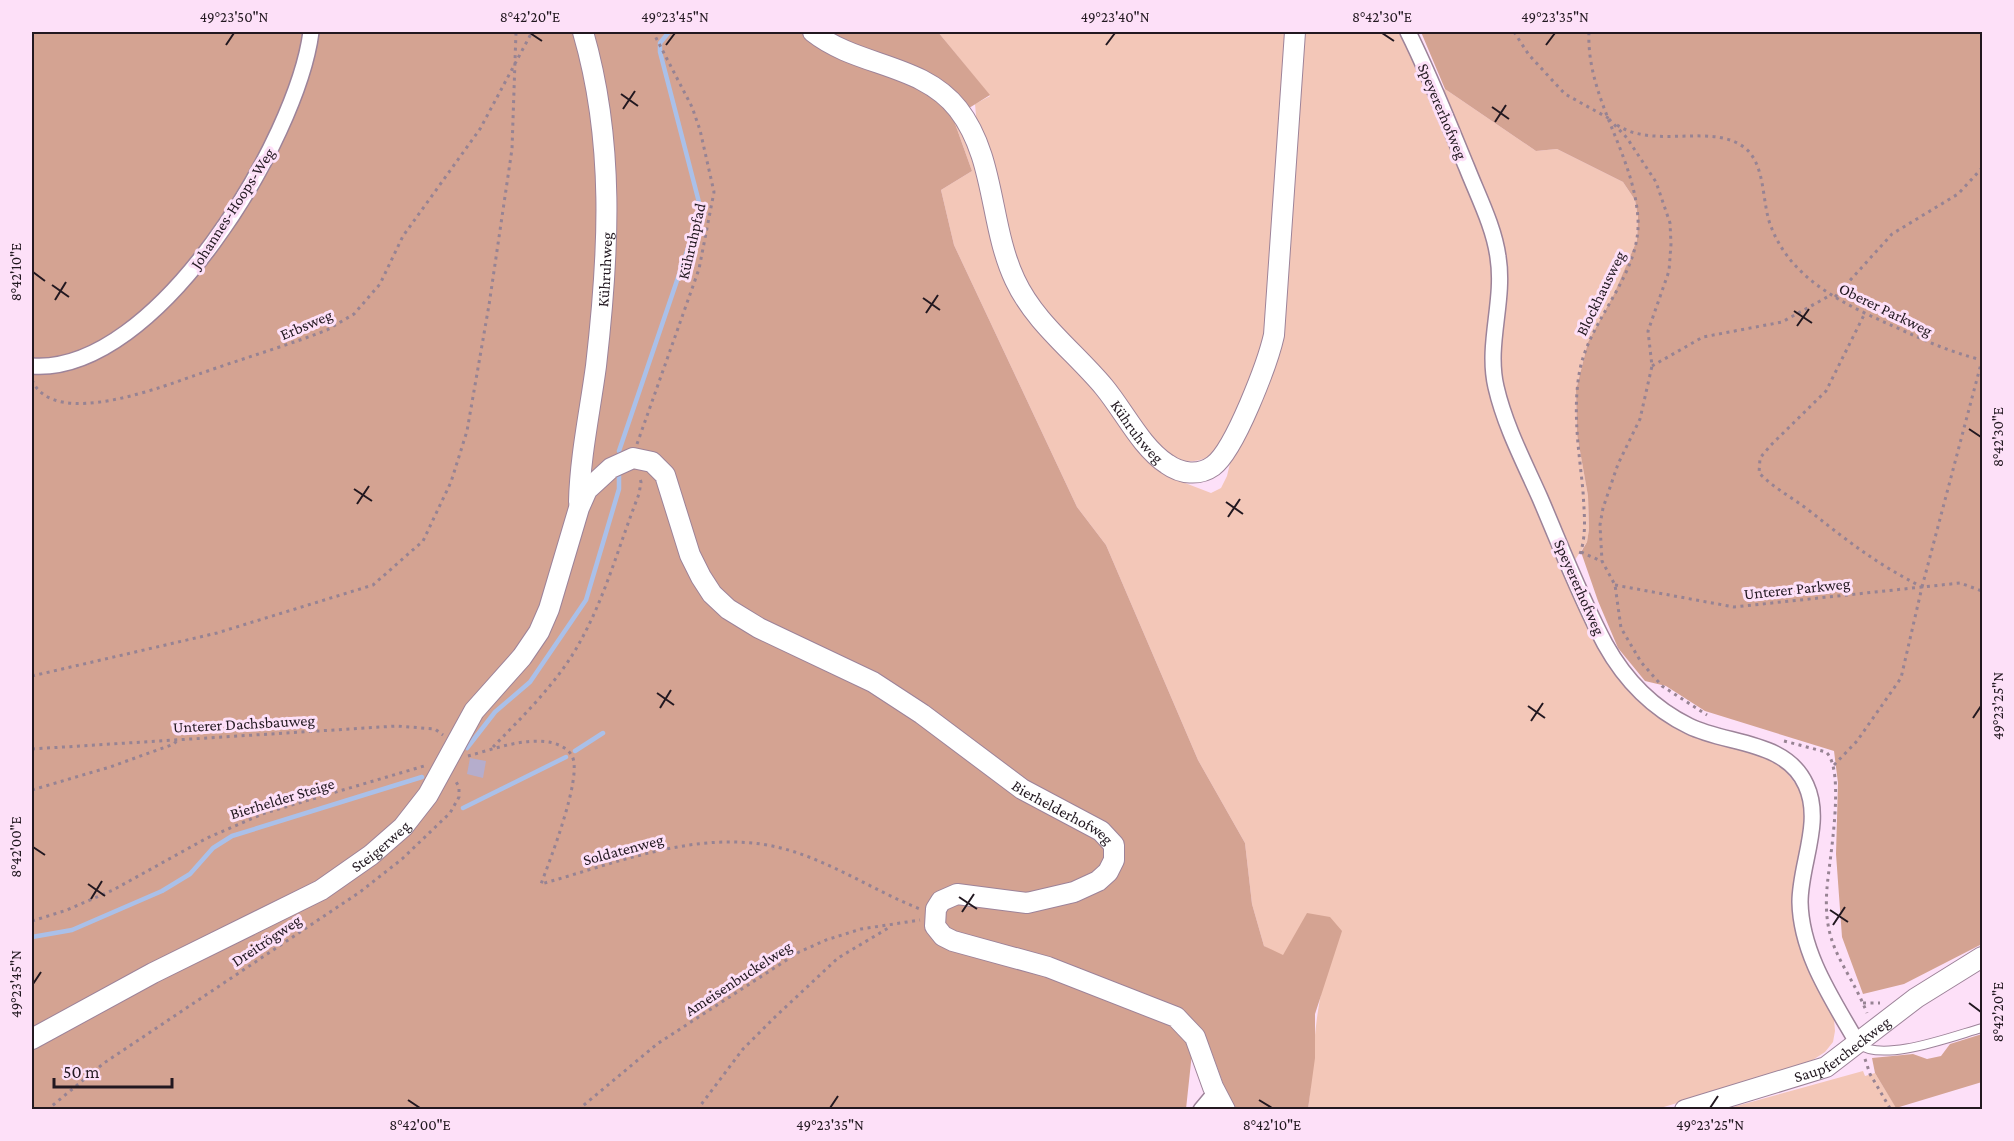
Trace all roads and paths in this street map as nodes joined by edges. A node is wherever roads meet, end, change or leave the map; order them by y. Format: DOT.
graph roads {
  1 [pos="311,32"];
  2 [pos="516,32"];
  3 [pos="532,32"];
  4 [pos="583,32"];
  5 [pos="653,32"];
  6 [pos="813,32"];
  7 [pos="1295,32"];
  8 [pos="1408,32"];
  9 [pos="1514,32"];
  10 [pos="1589,32"];
  11 [pos="517,61"];
  12 [pos="1609,119"];
  13 [pos="1983,168"];
  14 [pos="1830,296"];
  15 [pos="1835,297"];
  16 [pos="1864,315"];
  17 [pos="1982,360"];
  18 [pos="33,366"];
  19 [pos="1652,366"];
  20 [pos="633,458"];
  21 [pos="579,508"];
  22 [pos="1581,552"];
  23 [pos="1602,561"];
  24 [pos="1569,567"];
  25 [pos="1615,585"];
  26 [pos="1922,587"];
  27 [pos="1983,591"];
  28 [pos="32,676"];
  29 [pos="1715,720"];
  30 [pos="1775,737"];
  31 [pos="178,739"];
  32 [pos="32,749"];
  33 [pos="448,757"];
  34 [pos="1834,765"];
  35 [pos="32,790"];
  36 [pos="926,913"];
  37 [pos="32,921"];
  38 [pos="892,926"];
  39 [pos="1983,957"];
  40 [pos="1983,1028"];
  41 [pos="32,1040"];
  42 [pos="1864,1043"];
  43 [pos="1220,1101"];
  44 [pos="47,1110"];
  45 [pos="578,1110"];
  46 [pos="698,1110"];
  47 [pos="1201,1110"];
  48 [pos="1685,1110"];
  49 [pos="1891,1110"];
  1 -- 18 [label="street, Johannes-Hoops-Weg"];
  2 -- 11 [label="path"];
  3 -- 11 [label="path, Erbsweg"];
  4 -- 21 [label="street, Kühruhweg"];
  5 -- 20 [label="path, Kühruhpfad"];
  6 -- 7 [label="street, Kühruhweg"];
  8 -- 24 [label="street, Speyererhofweg"];
  9 -- 12 [label="path, Oberer Parkweg"];
  10 -- 12 [label="path, Blockhausweg"];
  11 -- 18 [label="path, Erbsweg"];
  11 -- 28 [label="path"];
  12 -- 14 [label="path, Oberer Parkweg"];
  12 -- 19 [label="path"];
  12 -- 22 [label="path, Blockhausweg"];
  13 -- 15 [label="path"];
  14 -- 15 [label="path, Oberer Parkweg"];
  14 -- 19 [label="path"];
  15 -- 16 [label="path, Oberer Parkweg"];
  16 -- 17 [label="path, Oberer Parkweg"];
  16 -- 26 [label="path"];
  17 -- 26 [label="path"];
  19 -- 23 [label="path"];
  20 -- 21 [label="street"];
  20 -- 36 [label="street, Bierhelderhofweg"];
  20 -- 36 [label="path, Soldatenweg"];
  21 -- 33 [label="street, Steigerweg"];
  22 -- 23 [label="path"];
  22 -- 24 [label="path"];
  23 -- 25 [label="path"];
  24 -- 42 [label="street, Speyererhofweg"];
  25 -- 26 [label="path, Unterer Parkweg"];
  25 -- 29 [label="path"];
  26 -- 27 [label="path, Unterer Parkweg"];
  26 -- 34 [label="path"];
  30 -- 34 [label="path"];
  31 -- 32 [label="path, Unterer Dachsbauweg"];
  31 -- 33 [label="path, Unterer Dachsbauweg"];
  31 -- 35 [label="path"];
  33 -- 37 [label="path, Bierhelder Steige"];
  33 -- 41 [label="street, Steigerweg"];
  33 -- 44 [label="path, Dreitrögweg"];
  34 -- 42 [label="path"];
  36 -- 38 [label="path, Ameisenbuckelweg"];
  36 -- 43 [label="street"];
  38 -- 45 [label="path, Ameisenbuckelweg"];
  38 -- 46 [label="path"];
  39 -- 42 [label="street, Saupfercheckweg"];
  40 -- 42 [label="lane"];
  42 -- 48 [label="street, Saupfercheckweg"];
  42 -- 49 [label="path"];
  43 -- 47 [label="street"];
}
